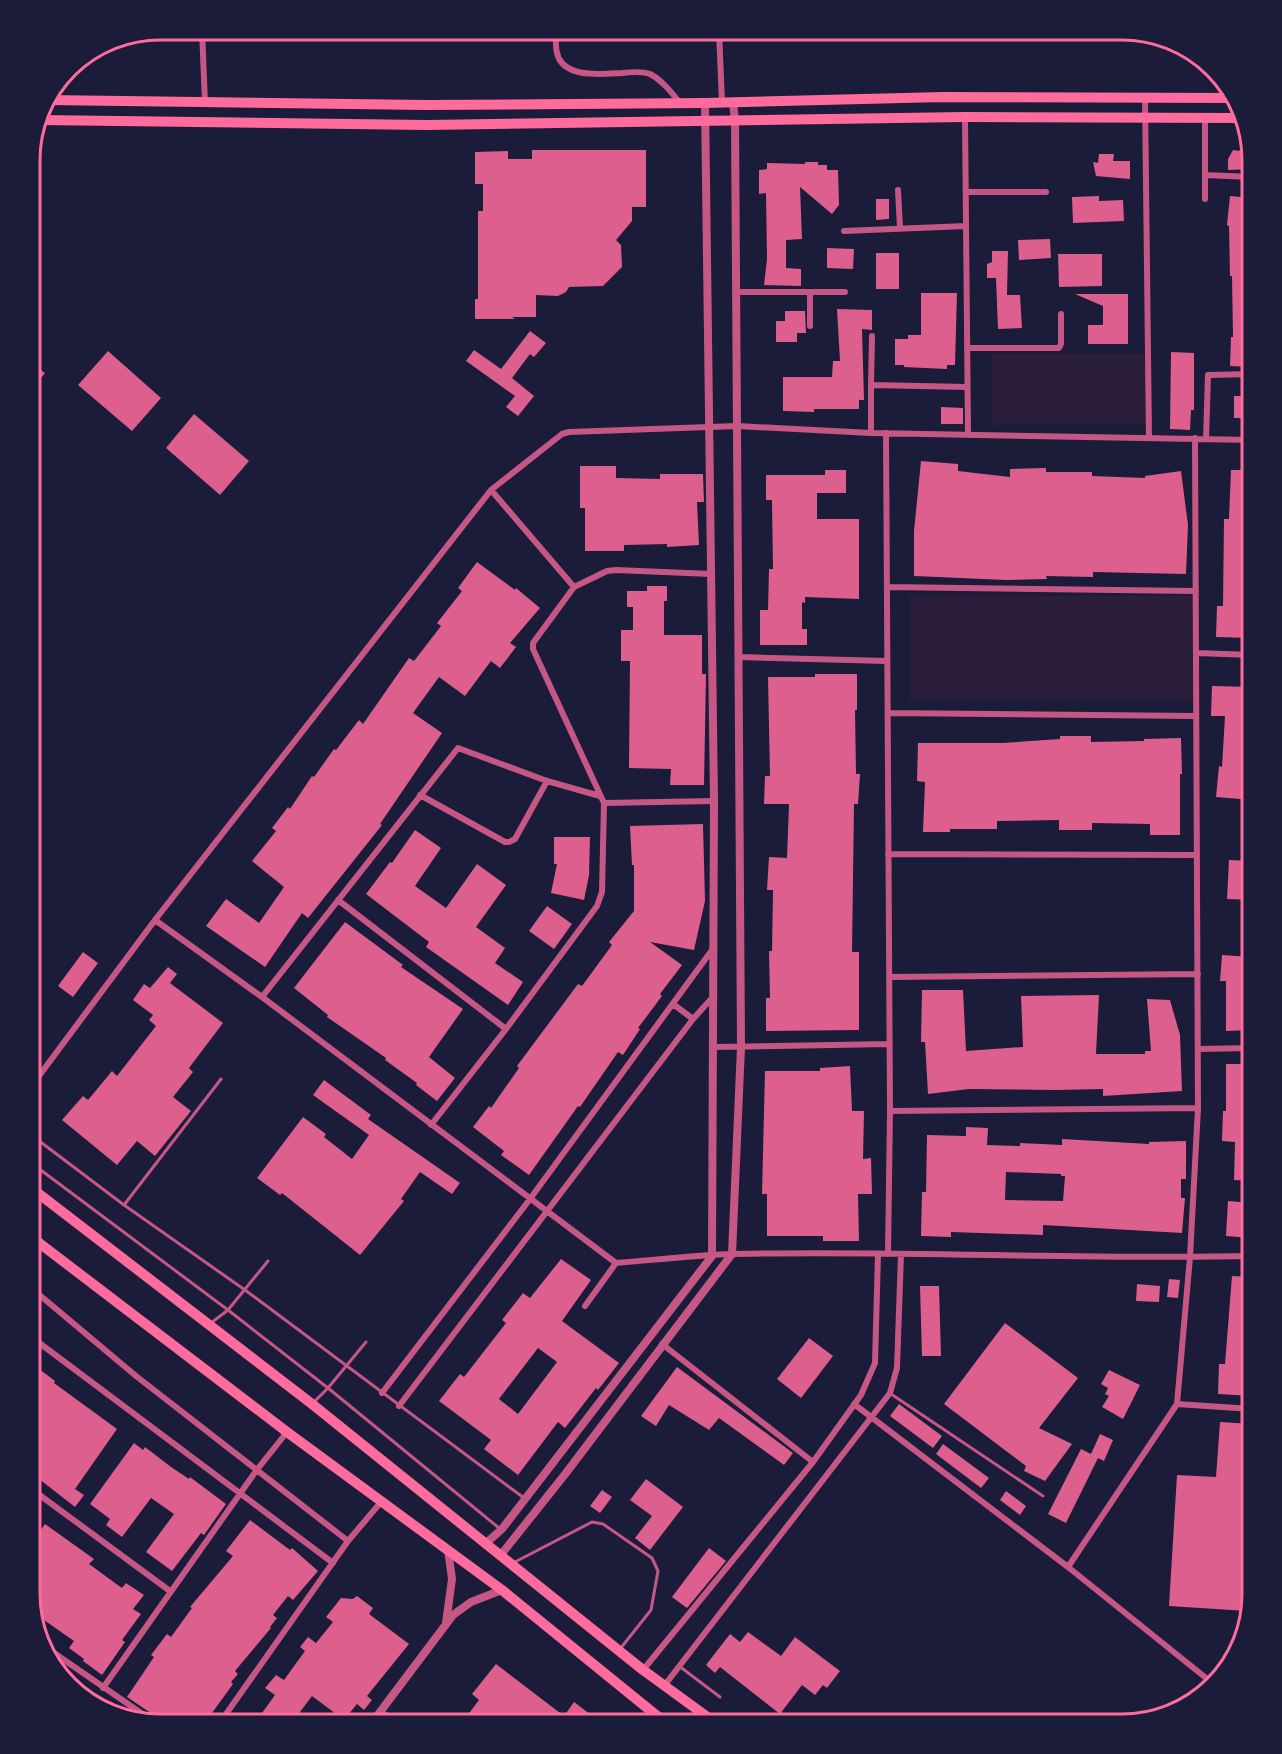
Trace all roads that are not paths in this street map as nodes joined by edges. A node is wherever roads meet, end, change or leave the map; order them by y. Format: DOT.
graph roads {
  1 [pos="202,40"];
  2 [pos="556,40"];
  3 [pos="720,41"];
  4 [pos="1144,98"];
  5 [pos="1223,98"];
  6 [pos="57,100"];
  7 [pos="205,103"];
  8 [pos="681,103"];
  9 [pos="705,103"];
  10 [pos="727,103"];
  11 [pos="220,104"];
  12 [pos="965,117"];
  13 [pos="1145,118"];
  14 [pos="1204,118"];
  15 [pos="1233,118"];
  16 [pos="48,120"];
  17 [pos="705,120"];
  18 [pos="735,121"];
  19 [pos="218,124"];
  20 [pos="1204,175"];
  21 [pos="1241,177"];
  22 [pos="898,190"];
  23 [pos="966,192"];
  24 [pos="1046,192"];
  25 [pos="1204,199"];
  26 [pos="966,226"];
  27 [pos="900,228"];
  28 [pos="844,231"];
  29 [pos="736,292"];
  30 [pos="810,292"];
  31 [pos="845,292"];
  32 [pos="1062,314"];
  33 [pos="810,326"];
  34 [pos="872,336"];
  35 [pos="967,348"];
  36 [pos="1241,374"];
  37 [pos="871,385"];
  38 [pos="967,387"];
  39 [pos="737,426"];
  40 [pos="709,428"];
  41 [pos="871,432"];
  42 [pos="886,433"];
  43 [pos="968,434"];
  44 [pos="1149,438"];
  45 [pos="1195,438"];
  46 [pos="1206,439"];
  47 [pos="1241,440"];
  48 [pos="491,490"];
  49 [pos="711,574"];
  50 [pos="574,587"];
  51 [pos="887,587"];
  52 [pos="1196,591"];
  53 [pos="1196,653"];
  54 [pos="1241,655"];
  55 [pos="738,657"];
  56 [pos="887,661"];
  57 [pos="888,712"];
  58 [pos="1196,716"];
  59 [pos="547,781"];
  60 [pos="420,795"];
  61 [pos="600,796"];
  62 [pos="714,801"];
  63 [pos="604,803"];
  64 [pos="888,854"];
  65 [pos="1197,855"];
  66 [pos="338,900"];
  67 [pos="155,920"];
  68 [pos="712,950"];
  69 [pos="1198,974"];
  70 [pos="889,977"];
  71 [pos="714,996"];
  72 [pos="262,998"];
  73 [pos="673,1004"];
  74 [pos="693,1019"];
  75 [pos="506,1029"];
  76 [pos="889,1044"];
  77 [pos="714,1047"];
  78 [pos="741,1047"];
  79 [pos="1241,1048"];
  80 [pos="1198,1049"];
  81 [pos="41,1073"];
  82 [pos="221,1079"];
  83 [pos="1198,1108"];
  84 [pos="890,1111"];
  85 [pos="431,1125"];
  86 [pos="41,1142"];
  87 [pos="41,1170"];
  88 [pos="41,1195"];
  89 [pos="530,1198"];
  90 [pos="124,1205"];
  91 [pos="547,1211"];
  92 [pos="42,1245"];
  93 [pos="732,1254"];
  94 [pos="878,1254"];
  95 [pos="888,1254"];
  96 [pos="900,1254"];
  97 [pos="712,1256"];
  98 [pos="1241,1256"];
  99 [pos="1190,1257"];
  100 [pos="268,1261"];
  101 [pos="616,1263"];
  102 [pos="245,1290"];
  103 [pos="41,1296"];
  104 [pos="585,1306"];
  105 [pos="228,1310"];
  106 [pos="210,1324"];
  107 [pos="366,1342"];
  108 [pos="41,1344"];
  109 [pos="662,1344"];
  110 [pos="346,1367"];
  111 [pos="328,1388"];
  112 [pos="382,1393"];
  113 [pos="890,1393"];
  114 [pos="312,1404"];
  115 [pos="855,1404"];
  116 [pos="1177,1404"];
  117 [pos="399,1406"];
  118 [pos="1241,1408"];
  119 [pos="872,1417"];
  120 [pos="287,1432"];
  121 [pos="552,1462"];
  122 [pos="813,1462"];
  123 [pos="256,1471"];
  124 [pos="566,1473"];
  125 [pos="241,1493"];
  126 [pos="41,1496"];
  127 [pos="1042,1496"];
  128 [pos="525,1499"];
  129 [pos="381,1502"];
  130 [pos="502,1530"];
  131 [pos="348,1541"];
  132 [pos="485,1544"];
  133 [pos="448,1550"];
  134 [pos="500,1556"];
  135 [pos="333,1563"];
  136 [pos="512,1564"];
  137 [pos="1068,1567"];
  138 [pos="502,1590"];
  139 [pos="170,1592"];
  140 [pos="446,1623"];
  141 [pos="619,1650"];
  142 [pos="59,1657"];
  143 [pos="679,1666"];
  144 [pos="644,1670"];
  145 [pos="1206,1678"];
  146 [pos="664,1686"];
  147 [pos="103,1688"];
  148 [pos="720,1696"];
  149 [pos="138,1711"];
  150 [pos="381,1711"];
  151 [pos="227,1713"];
  152 [pos="384,1713"];
  153 [pos="654,1714"];
  154 [pos="702,1714"];
  1 -- 7 [label="street"];
  2 -- 8 [label="street"];
  3 -- 10 [label="street"];
  4 -- 5 [label="main road"];
  4 -- 10 [label="main road"];
  4 -- 13 [label="street"];
  6 -- 7 [label="main road"];
  7 -- 11 [label="main road"];
  8 -- 9 [label="main road"];
  8 -- 11 [label="main road"];
  9 -- 10 [label="main road"];
  9 -- 17 [label="street"];
  10 -- 18 [label="street"];
  11 -- 19 [label="main road"];
  12 -- 13 [label="main road"];
  12 -- 18 [label="main road"];
  12 -- 23 [label="street"];
  13 -- 14 [label="main road"];
  13 -- 44 [label="street"];
  14 -- 15 [label="main road"];
  14 -- 20 [label="street"];
  16 -- 19 [label="main road"];
  17 -- 18 [label="main road"];
  17 -- 19 [label="main road"];
  17 -- 40 [label="street"];
  18 -- 29 [label="street"];
  20 -- 21 [label="street"];
  20 -- 25 [label="street"];
  22 -- 27 [label="street"];
  23 -- 24 [label="street"];
  23 -- 26 [label="street"];
  26 -- 27 [label="street"];
  26 -- 35 [label="street"];
  27 -- 28 [label="street"];
  29 -- 30 [label="street"];
  29 -- 39 [label="street"];
  30 -- 31 [label="street"];
  30 -- 33 [label="street"];
  32 -- 35 [label="street"];
  34 -- 37 [label="street"];
  35 -- 38 [label="street"];
  36 -- 46 [label="street"];
  37 -- 38 [label="street"];
  37 -- 41 [label="street"];
  38 -- 43 [label="street"];
  39 -- 40 [label="street"];
  39 -- 41 [label="street"];
  39 -- 55 [label="street"];
  40 -- 48 [label="street"];
  40 -- 49 [label="street"];
  41 -- 42 [label="street"];
  42 -- 43 [label="street"];
  42 -- 51 [label="street"];
  43 -- 44 [label="street"];
  44 -- 45 [label="street"];
  45 -- 46 [label="street"];
  45 -- 52 [label="street"];
  46 -- 47 [label="street"];
  48 -- 50 [label="street"];
  48 -- 67 [label="street"];
  49 -- 50 [label="street"];
  49 -- 62 [label="street"];
  50 -- 61 [label="street"];
  51 -- 52 [label="street"];
  51 -- 56 [label="street"];
  52 -- 53 [label="street"];
  53 -- 54 [label="street"];
  53 -- 58 [label="street"];
  55 -- 56 [label="street"];
  55 -- 78 [label="street"];
  56 -- 57 [label="street"];
  57 -- 58 [label="street"];
  57 -- 64 [label="street"];
  58 -- 65 [label="street"];
  59 -- 60 [label="street"];
  59 -- 60 [label="street"];
  59 -- 61 [label="street"];
  60 -- 66 [label="street"];
  61 -- 63 [label="street"];
  62 -- 63 [label="street"];
  62 -- 68 [label="street"];
  63 -- 75 [label="street"];
  64 -- 65 [label="street"];
  64 -- 70 [label="street"];
  65 -- 69 [label="street"];
  66 -- 72 [label="street"];
  66 -- 75 [label="street"];
  67 -- 72 [label="street"];
  67 -- 81 [label="street"];
  68 -- 71 [label="street"];
  68 -- 73 [label="street"];
  69 -- 70 [label="street"];
  69 -- 80 [label="street"];
  70 -- 76 [label="street"];
  71 -- 74 [label="street"];
  71 -- 77 [label="street"];
  72 -- 85 [label="street"];
  73 -- 74 [label="street"];
  73 -- 89 [label="street"];
  74 -- 91 [label="street"];
  75 -- 85 [label="street"];
  76 -- 78 [label="street"];
  76 -- 84 [label="street"];
  77 -- 78 [label="street"];
  77 -- 97 [label="street"];
  78 -- 93 [label="street"];
  79 -- 80 [label="street"];
  80 -- 83 [label="street"];
  82 -- 90 [label="lane"];
  83 -- 84 [label="street"];
  83 -- 99 [label="street"];
  84 -- 95 [label="street"];
  85 -- 89 [label="street"];
  86 -- 90 [label="lane"];
  87 -- 105 [label="lane"];
  88 -- 106 [label="main road"];
  89 -- 91 [label="street"];
  89 -- 112 [label="street"];
  90 -- 102 [label="lane"];
  91 -- 101 [label="street"];
  91 -- 117 [label="street"];
  92 -- 120 [label="main road"];
  93 -- 94 [label="street"];
  93 -- 97 [label="street"];
  93 -- 109 [label="street"];
  94 -- 95 [label="street"];
  94 -- 115 [label="street"];
  95 -- 96 [label="street"];
  96 -- 99 [label="street"];
  96 -- 113 [label="street"];
  97 -- 101 [label="street"];
  97 -- 121 [label="street"];
  98 -- 99 [label="street"];
  99 -- 116 [label="street"];
  100 -- 102 [label="lane"];
  101 -- 104 [label="street"];
  102 -- 105 [label="lane"];
  102 -- 110 [label="lane"];
  103 -- 123 [label="street"];
  105 -- 106 [label="lane"];
  105 -- 111 [label="lane"];
  106 -- 114 [label="main road"];
  107 -- 110 [label="lane"];
  108 -- 125 [label="street"];
  109 -- 122 [label="street"];
  109 -- 124 [label="street"];
  110 -- 111 [label="lane"];
  110 -- 112 [label="lane"];
  111 -- 114 [label="lane"];
  111 -- 130 [label="lane"];
  112 -- 117 [label="lane"];
  113 -- 119 [label="street"];
  113 -- 127 [label="lane"];
  114 -- 132 [label="main road"];
  115 -- 119 [label="street"];
  115 -- 122 [label="street"];
  116 -- 118 [label="street"];
  116 -- 137 [label="street"];
  117 -- 128 [label="lane"];
  119 -- 137 [label="street"];
  119 -- 143 [label="street"];
  120 -- 123 [label="street"];
  120 -- 129 [label="main road"];
  121 -- 124 [label="street"];
  121 -- 128 [label="street"];
  122 -- 144 [label="street"];
  123 -- 125 [label="street"];
  123 -- 131 [label="street"];
  124 -- 134 [label="street"];
  125 -- 135 [label="street"];
  125 -- 139 [label="street"];
  126 -- 139 [label="street"];
  128 -- 130 [label="street"];
  129 -- 131 [label="street"];
  129 -- 133 [label="main road"];
  130 -- 132 [label="street"];
  131 -- 135 [label="street"];
  132 -- 134 [label="main road"];
  133 -- 138 [label="main road"];
  133 -- 140 [label="street"];
  134 -- 136 [label="main road"];
  135 -- 151 [label="street"];
  136 -- 141 [label="main road"];
  136 -- 141 [label="lane"];
  137 -- 145 [label="street"];
  138 -- 140 [label="street"];
  138 -- 153 [label="main road"];
  139 -- 147 [label="street"];
  140 -- 150 [label="street"];
  141 -- 144 [label="main road"];
  142 -- 147 [label="street"];
  143 -- 146 [label="street"];
  143 -- 148 [label="lane"];
  144 -- 146 [label="main road"];
  146 -- 154 [label="main road"];
  147 -- 149 [label="street"];
  150 -- 152 [label="street"];
}
